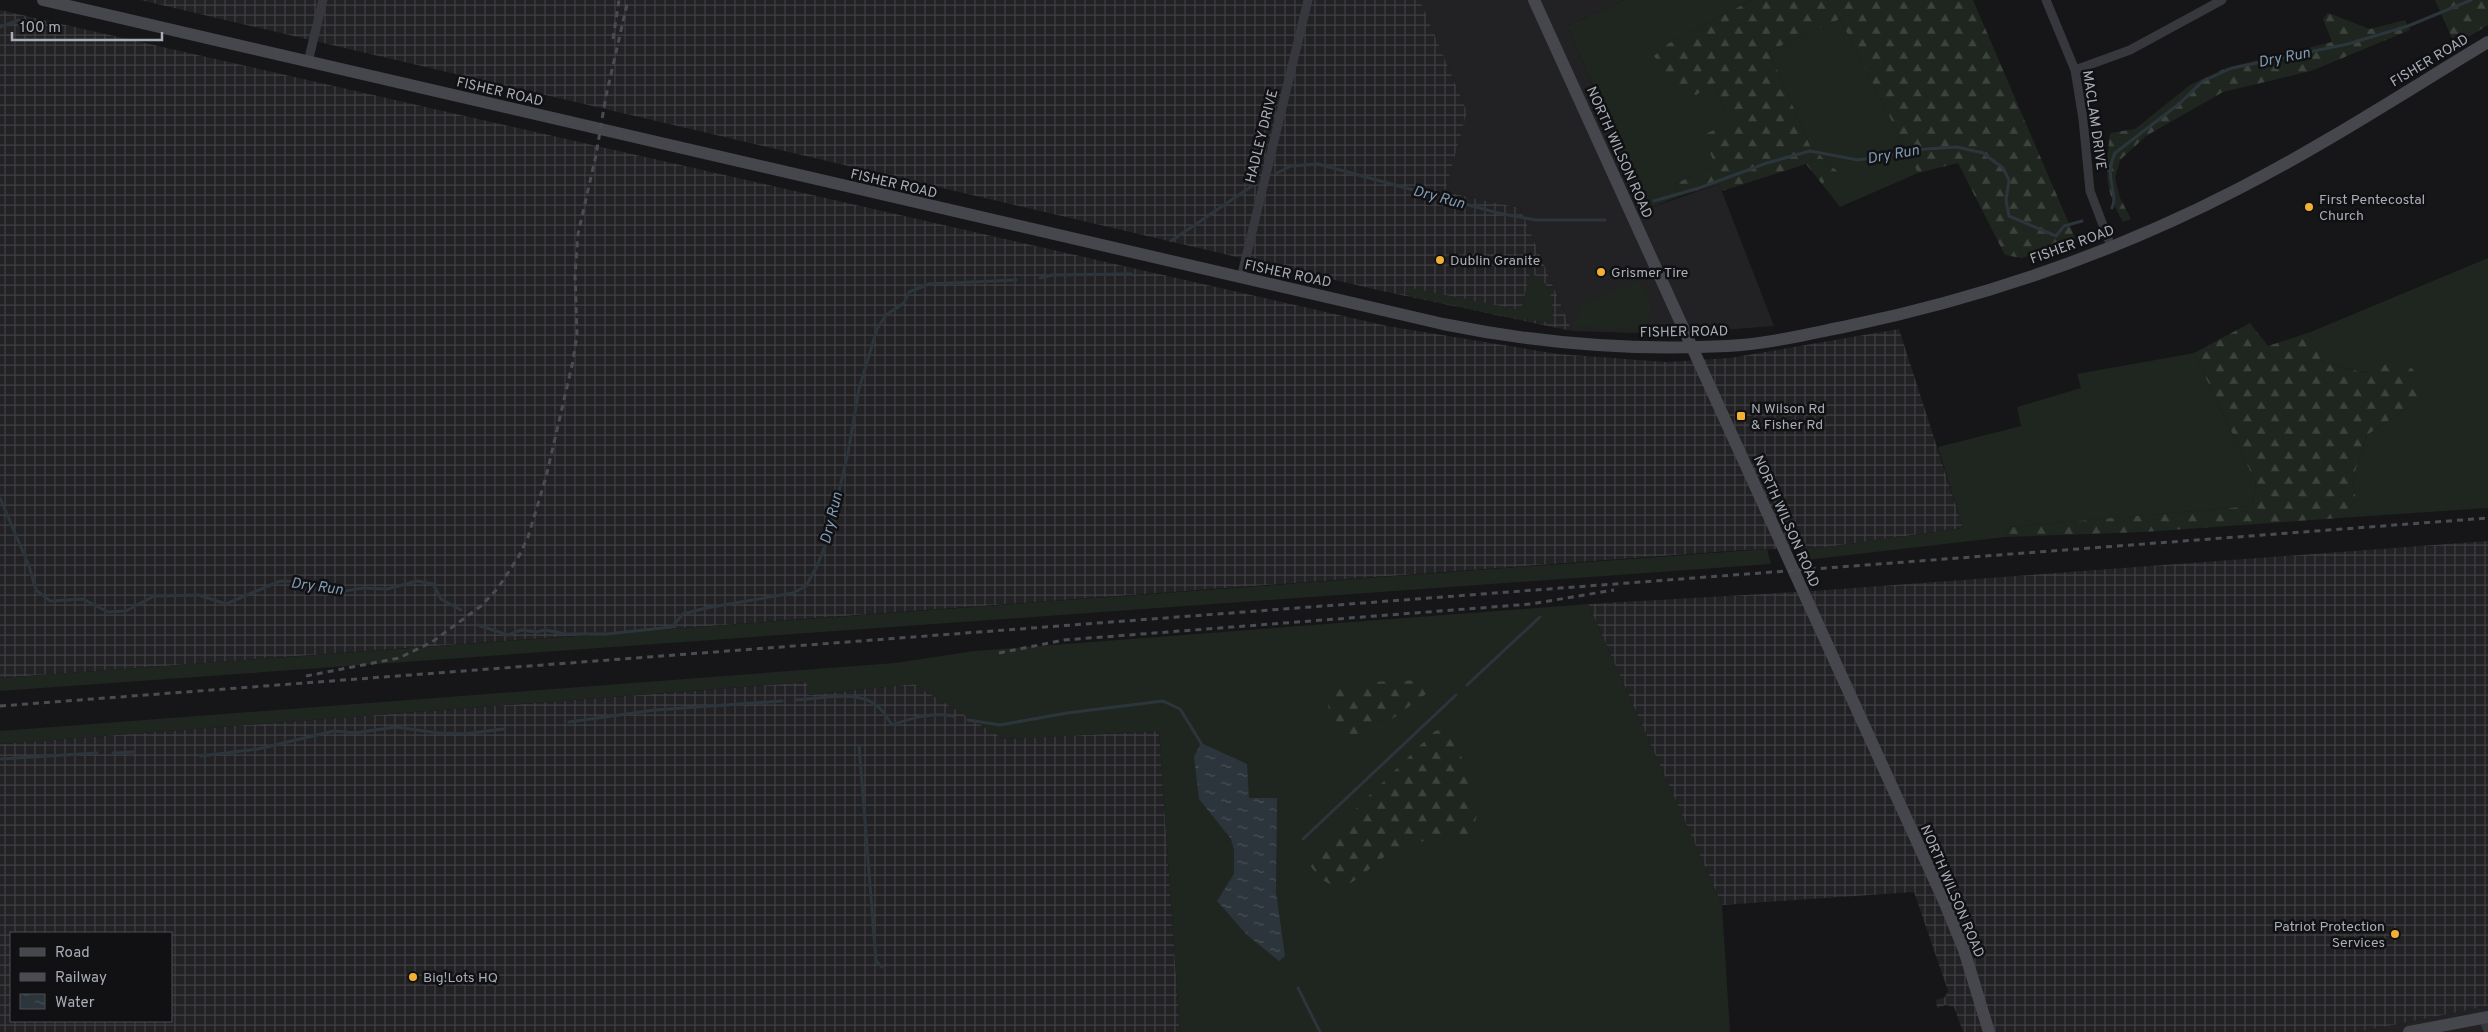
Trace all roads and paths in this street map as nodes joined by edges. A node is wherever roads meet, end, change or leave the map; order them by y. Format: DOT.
graph roads {
  1 [pos="43,0"];
  2 [pos="323,0"];
  3 [pos="1308,0"];
  4 [pos="1534,0"];
  5 [pos="2046,0"];
  6 [pos="2222,0"];
  7 [pos="2488,42"];
  8 [pos="308,62"];
  9 [pos="2075,70"];
  10 [pos="2111,246"];
  11 [pos="1241,278"];
  12 [pos="1693,347"];
  13 [pos="2486,1022"];
  14 [pos="1989,1032"];
  15 [pos="2409,1032"];
  1 -- 8 [label="main road, FISHER ROAD"];
  2 -- 8 [label="street"];
  3 -- 11 [label="street, HADLEY DRIVE"];
  4 -- 12 [label="main road, NORTH WILSON ROAD"];
  5 -- 9 [label="street, MACLAM DRIVE"];
  6 -- 9 [label="street"];
  7 -- 10 [label="main road, FISHER ROAD"];
  8 -- 11 [label="main road, FISHER ROAD"];
  9 -- 10 [label="street, MACLAM DRIVE"];
  10 -- 12 [label="main road, FISHER ROAD"];
  11 -- 12 [label="main road, FISHER ROAD"];
  12 -- 14 [label="main road, NORTH WILSON ROAD"];
  13 -- 15 [label="main road"];
}
